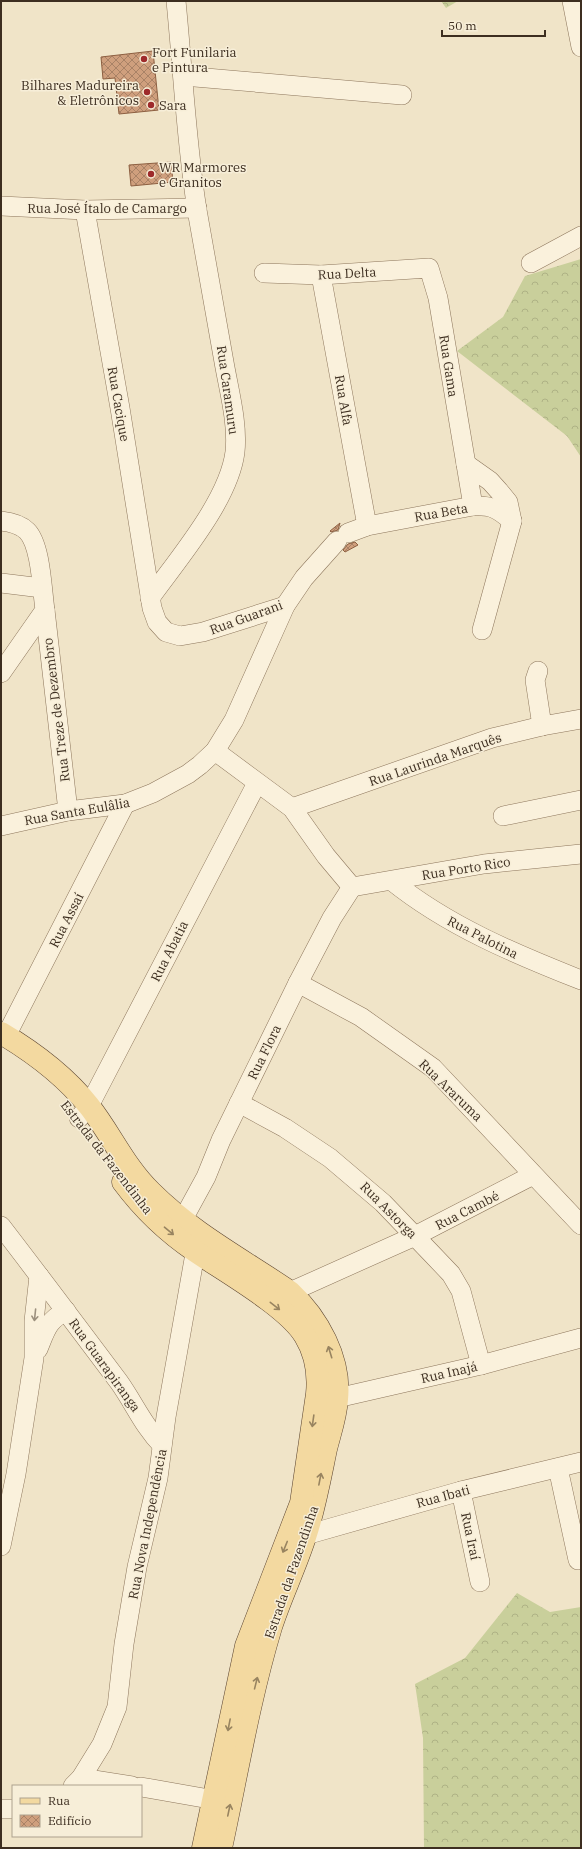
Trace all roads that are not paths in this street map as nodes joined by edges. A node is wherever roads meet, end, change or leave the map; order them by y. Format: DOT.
graph roads {
  1 [pos="176,1"];
  2 [pos="572,1"];
  3 [pos="581,47"];
  4 [pos="183,76"];
  5 [pos="402,95"];
  6 [pos="1,206"];
  7 [pos="197,208"];
  8 [pos="85,210"];
  9 [pos="581,236"];
  10 [pos="531,263"];
  11 [pos="429,268"];
  12 [pos="264,273"];
  13 [pos="321,275"];
  14 [pos="466,464"];
  15 [pos="473,506"];
  16 [pos="4,521"];
  17 [pos="512,521"];
  18 [pos="367,526"];
  19 [pos="1,583"];
  20 [pos="42,588"];
  21 [pos="150,598"];
  22 [pos="285,606"];
  23 [pos="45,610"];
  24 [pos="482,630"];
  25 [pos="538,671"];
  26 [pos="1,673"];
  27 [pos="581,719"];
  28 [pos="542,726"];
  29 [pos="214,751"];
  30 [pos="257,783"];
  31 [pos="581,800"];
  32 [pos="125,804"];
  33 [pos="292,808"];
  34 [pos="68,811"];
  35 [pos="503,816"];
  36 [pos="1,826"];
  37 [pos="581,854"];
  38 [pos="392,881"];
  39 [pos="352,887"];
  40 [pos="581,980"];
  41 [pos="298,983"];
  42 [pos="3,1040"];
  43 [pos="239,1103"];
  44 [pos="84,1112"];
  45 [pos="533,1175"];
  46 [pos="581,1225"];
  47 [pos="1,1226"];
  48 [pos="192,1235"];
  49 [pos="415,1236"];
  50 [pos="42,1280"];
  51 [pos="290,1292"];
  52 [pos="66,1311"];
  53 [pos="581,1338"];
  54 [pos="34,1358"];
  55 [pos="480,1365"];
  56 [pos="327,1396"];
  57 [pos="141,1415"];
  58 [pos="166,1417"];
  59 [pos="162,1445"];
  60 [pos="581,1462"];
  61 [pos="558,1468"];
  62 [pos="461,1491"];
  63 [pos="306,1535"];
  64 [pos="1,1546"];
  65 [pos="578,1560"];
  66 [pos="480,1582"];
  67 [pos="77,1782"];
  68 [pos="118,1785"];
  69 [pos="142,1788"];
  70 [pos="215,1800"];
  71 [pos="1,1809"];
  72 [pos="12,1809"];
  73 [pos="203,1848"];
  74 [pos="221,1848"];
  1 -- 4 [label="street, Rua José Ítalo de Camargo"];
  2 -- 3 [label="street"];
  4 -- 5 [label="street"];
  4 -- 7 [label="street, Rua José Ítalo de Camargo"];
  6 -- 8 [label="street, Rua José Ítalo de Camargo"];
  7 -- 8 [label="street, Rua José Ítalo de Camargo"];
  7 -- 21 [label="street, Rua Caramuru"];
  8 -- 21 [label="street, Rua Cacique"];
  9 -- 10 [label="street"];
  11 -- 13 [label="street, Rua Delta"];
  11 -- 14 [label="street, Rua Gama"];
  12 -- 13 [label="street, Rua Delta"];
  13 -- 18 [label="street, Rua Alfa"];
  14 -- 15 [label="street, Rua Gama"];
  14 -- 17 [label="street"];
  15 -- 17 [label="street, Rua Beta"];
  15 -- 18 [label="street, Rua Beta"];
  16 -- 20 [label="street"];
  17 -- 24 [label="street"];
  18 -- 22 [label="street, Rua Guarani"];
  19 -- 20 [label="street"];
  20 -- 23 [label="street"];
  21 -- 22 [label="street, Rua Guarani"];
  22 -- 29 [label="street, Rua Santa Eulâlia"];
  23 -- 26 [label="street"];
  23 -- 34 [label="street, Rua Treze de Dezembro"];
  25 -- 28 [label="street"];
  27 -- 28 [label="street, Rua Laurinda Marquês"];
  28 -- 33 [label="street, Rua Laurinda Marquês"];
  29 -- 30 [label="street"];
  29 -- 32 [label="street, Rua Santa Eulâlia"];
  30 -- 33 [label="street"];
  30 -- 44 [label="street, Rua Abatia"];
  31 -- 35 [label="street"];
  32 -- 34 [label="street, Rua Santa Eulâlia"];
  32 -- 42 [label="street, Rua Assaí"];
  33 -- 39 [label="street"];
  34 -- 36 [label="street, Rua Santa Eulâlia"];
  37 -- 38 [label="street, Rua Porto Rico"];
  38 -- 39 [label="street, Rua Porto Rico"];
  38 -- 40 [label="street, Rua Palotina"];
  39 -- 41 [label="street, Rua Flora"];
  41 -- 43 [label="street, Rua Flora"];
  41 -- 45 [label="street, Rua Araruma"];
  42 -- 44 [label="main road, Estrada da Fazendinha"];
  43 -- 48 [label="street, Rua Flora"];
  43 -- 49 [label="street, Rua Astorga"];
  44 -- 48 [label="main road, Estrada da Fazendinha"];
  44 -- 48 [label="main road, Estrada da Fazendinha, one-way"];
  45 -- 46 [label="street, Rua Araruma"];
  45 -- 49 [label="street, Rua Cambé"];
  47 -- 50 [label="street, Rua Guarapiranga"];
  48 -- 51 [label="main road, Estrada da Fazendinha"];
  48 -- 56 [label="main road, Estrada da Fazendinha, one-way"];
  48 -- 58 [label="street, Rua Nova Independência"];
  49 -- 51 [label="street, Rua Cambé"];
  49 -- 55 [label="street, Rua Astorga"];
  50 -- 52 [label="street, Rua Guarapiranga"];
  50 -- 54 [label="street, one-way"];
  56 -- 51 [label="main road, Estrada da Fazendinha, one-way"];
  52 -- 54 [label="street"];
  52 -- 57 [label="street, Rua Guarapiranga"];
  53 -- 55 [label="street, Rua Inajá"];
  54 -- 64 [label="street"];
  55 -- 56 [label="street, Rua Inajá"];
  63 -- 56 [label="main road, Estrada da Fazendinha, one-way"];
  56 -- 70 [label="main road, Estrada da Fazendinha, one-way"];
  57 -- 58 [label="street"];
  57 -- 59 [label="street, Rua Guarapiranga"];
  58 -- 59 [label="street, Rua Nova Independência"];
  59 -- 67 [label="street, Rua Nova Independência"];
  60 -- 61 [label="street, Rua Ibati"];
  61 -- 62 [label="street, Rua Ibati"];
  61 -- 65 [label="street"];
  62 -- 63 [label="street, Rua Ibati"];
  62 -- 66 [label="street, Rua Iraí"];
  74 -- 63 [label="main road, Estrada da Fazendinha, one-way"];
  67 -- 68 [label="street"];
  69 -- 70 [label="street"];
  70 -- 73 [label="main road, Estrada da Fazendinha"];
  71 -- 72 [label="street"];
}
